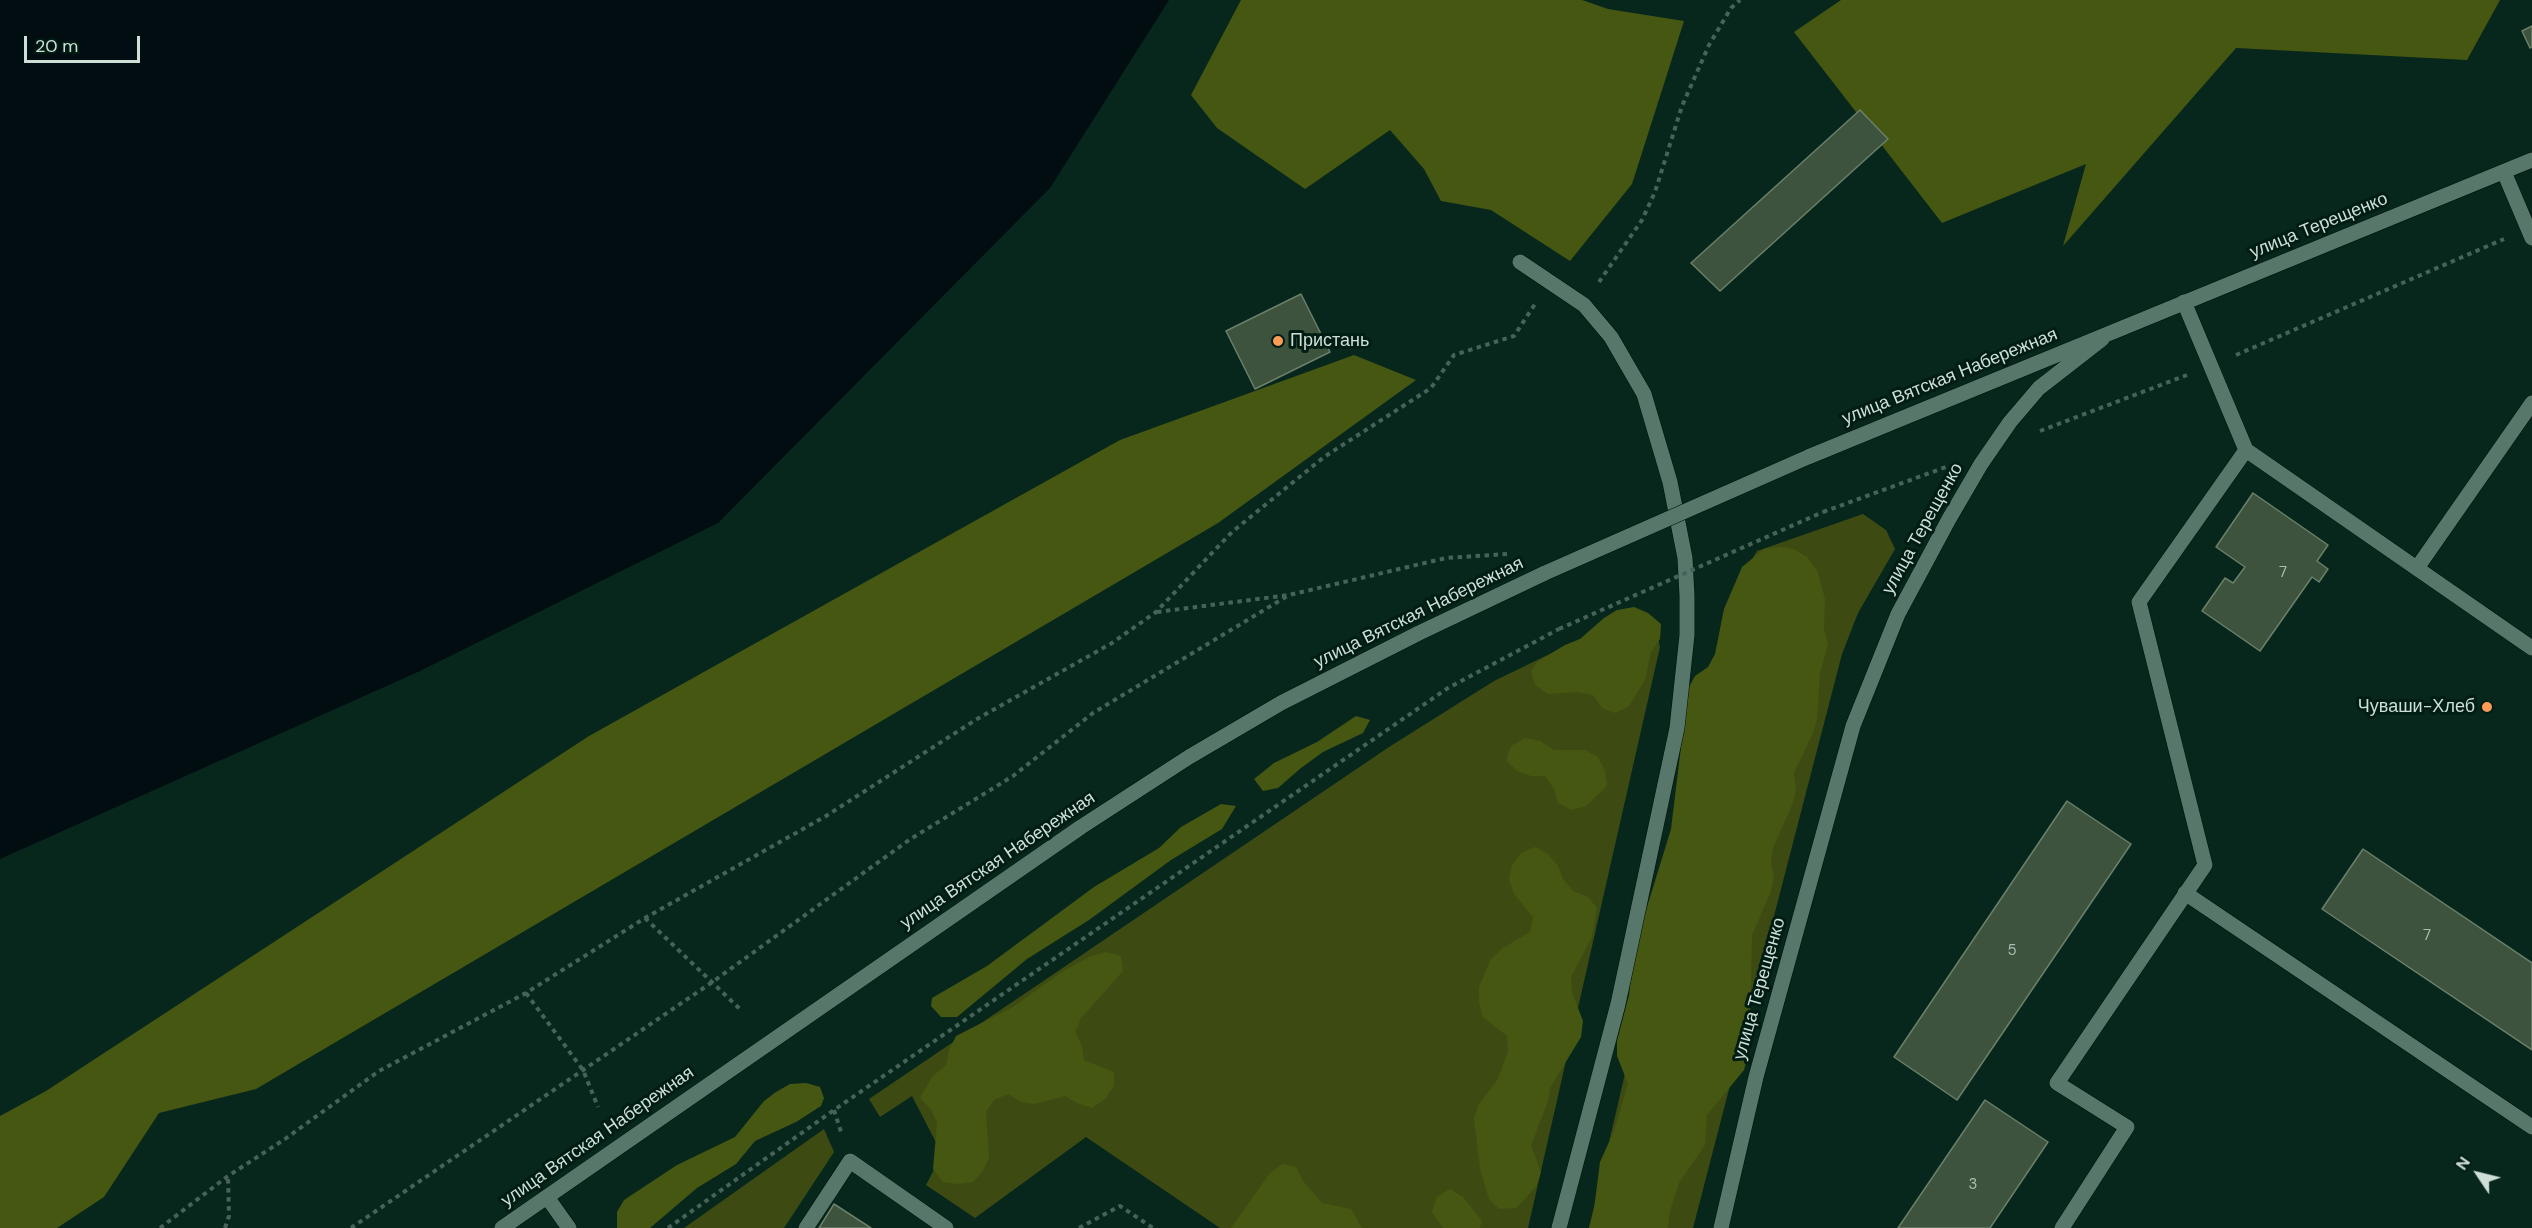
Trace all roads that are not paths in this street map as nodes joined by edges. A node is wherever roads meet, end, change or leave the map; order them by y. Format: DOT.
graph roads {
  1 [pos="2532,160"];
  2 [pos="2504,172"];
  3 [pos="2530,234"];
  4 [pos="1520,262"];
  5 [pos="2184,302"];
  6 [pos="2108,334"];
  7 [pos="2532,403"];
  8 [pos="2246,450"];
  9 [pos="2417,568"];
  10 [pos="2532,648"];
  11 [pos="2185,893"];
  12 [pos="2532,1127"];
  13 [pos="547,1197"];
  14 [pos="502,1228"];
  15 [pos="569,1228"];
  16 [pos="806,1228"];
  17 [pos="946,1228"];
  18 [pos="1559,1228"];
  19 [pos="1722,1228"];
  20 [pos="2062,1228"];
  1 -- 2 [label="street, улица Терещенко"];
  2 -- 3 [label="street"];
  2 -- 5 [label="street, улица Терещенко"];
  4 -- 18 [label="street"];
  5 -- 6 [label="street, улица Терещенко"];
  5 -- 8 [label="street"];
  6 -- 13 [label="street, улица Вятская Набережная, bridge"];
  6 -- 19 [label="street, улица Терещенко"];
  7 -- 9 [label="street"];
  8 -- 9 [label="street"];
  8 -- 11 [label="street"];
  9 -- 10 [label="street"];
  11 -- 12 [label="street"];
  11 -- 20 [label="street"];
  13 -- 14 [label="street, улица Вятская Набережная"];
  13 -- 15 [label="street"];
  16 -- 17 [label="street"];
}
